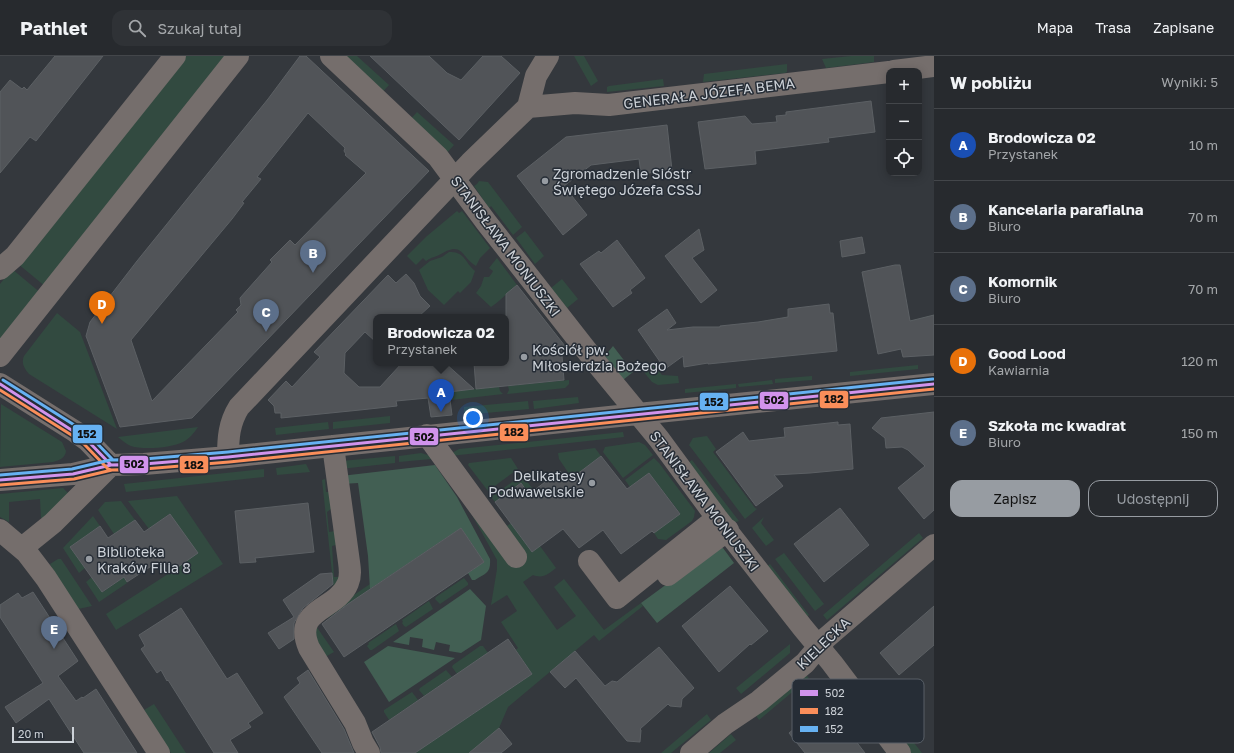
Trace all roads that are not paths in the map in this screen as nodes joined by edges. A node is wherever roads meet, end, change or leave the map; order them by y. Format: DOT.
graph roads {
  1 [pos="175,56"];
  2 [pos="238,56"];
  3 [pos="331,56"];
  4 [pos="548,56"];
  5 [pos="934,66"];
  6 [pos="918,68"];
  7 [pos="886,72"];
  8 [pos="528,107"];
  9 [pos="455,179"];
  10 [pos="0,269"];
  11 [pos="0,356"];
  12 [pos="0,384"];
  13 [pos="934,384"];
  14 [pos="638,414"];
  15 [pos="428,435"];
  16 [pos="332,446"];
  17 [pos="228,457"];
  18 [pos="110,465"];
  19 [pos="0,480"];
  20 [pos="722,524"];
  21 [pos="0,530"];
  22 [pos="934,545"];
  23 [pos="22,548"];
  24 [pos="516,557"];
  25 [pos="589,561"];
  26 [pos="651,588"];
  27 [pos="818,647"];
  28 [pos="843,679"];
  29 [pos="892,743"];
  30 [pos="159,753"];
  31 [pos="369,753"];
  32 [pos="691,753"];
  33 [pos="900,753"];
  1 -- 10 [label="street"];
  2 -- 11 [label="street"];
  3 -- 9 [label="street, STANISŁAWA MONIUSZKI"];
  4 -- 8 [label="street"];
  5 -- 6 [label="street"];
  7 -- 8 [label="street, GENERAŁA JÓZEFA BEMA"];
  8 -- 9 [label="street"];
  9 -- 14 [label="street, STANISŁAWA MONIUSZKI"];
  9 -- 17 [label="street"];
  12 -- 18 [label="street"];
  13 -- 14 [label="street"];
  14 -- 15 [label="street"];
  14 -- 20 [label="street, STANISŁAWA MONIUSZKI"];
  15 -- 16 [label="street"];
  15 -- 24 [label="street"];
  16 -- 17 [label="street"];
  16 -- 31 [label="street"];
  17 -- 18 [label="street"];
  18 -- 19 [label="street"];
  18 -- 23 [label="street"];
  20 -- 25 [label="street"];
  20 -- 26 [label="street"];
  20 -- 27 [label="street, STANISŁAWA MONIUSZKI"];
  21 -- 23 [label="street"];
  22 -- 27 [label="street, KIELECKA"];
  23 -- 30 [label="street"];
  27 -- 28 [label="street, STANISŁAWA MONIUSZKI"];
  27 -- 32 [label="street, KIELECKA"];
  29 -- 33 [label="street, STANISŁAWA MONIUSZKI"];
}
